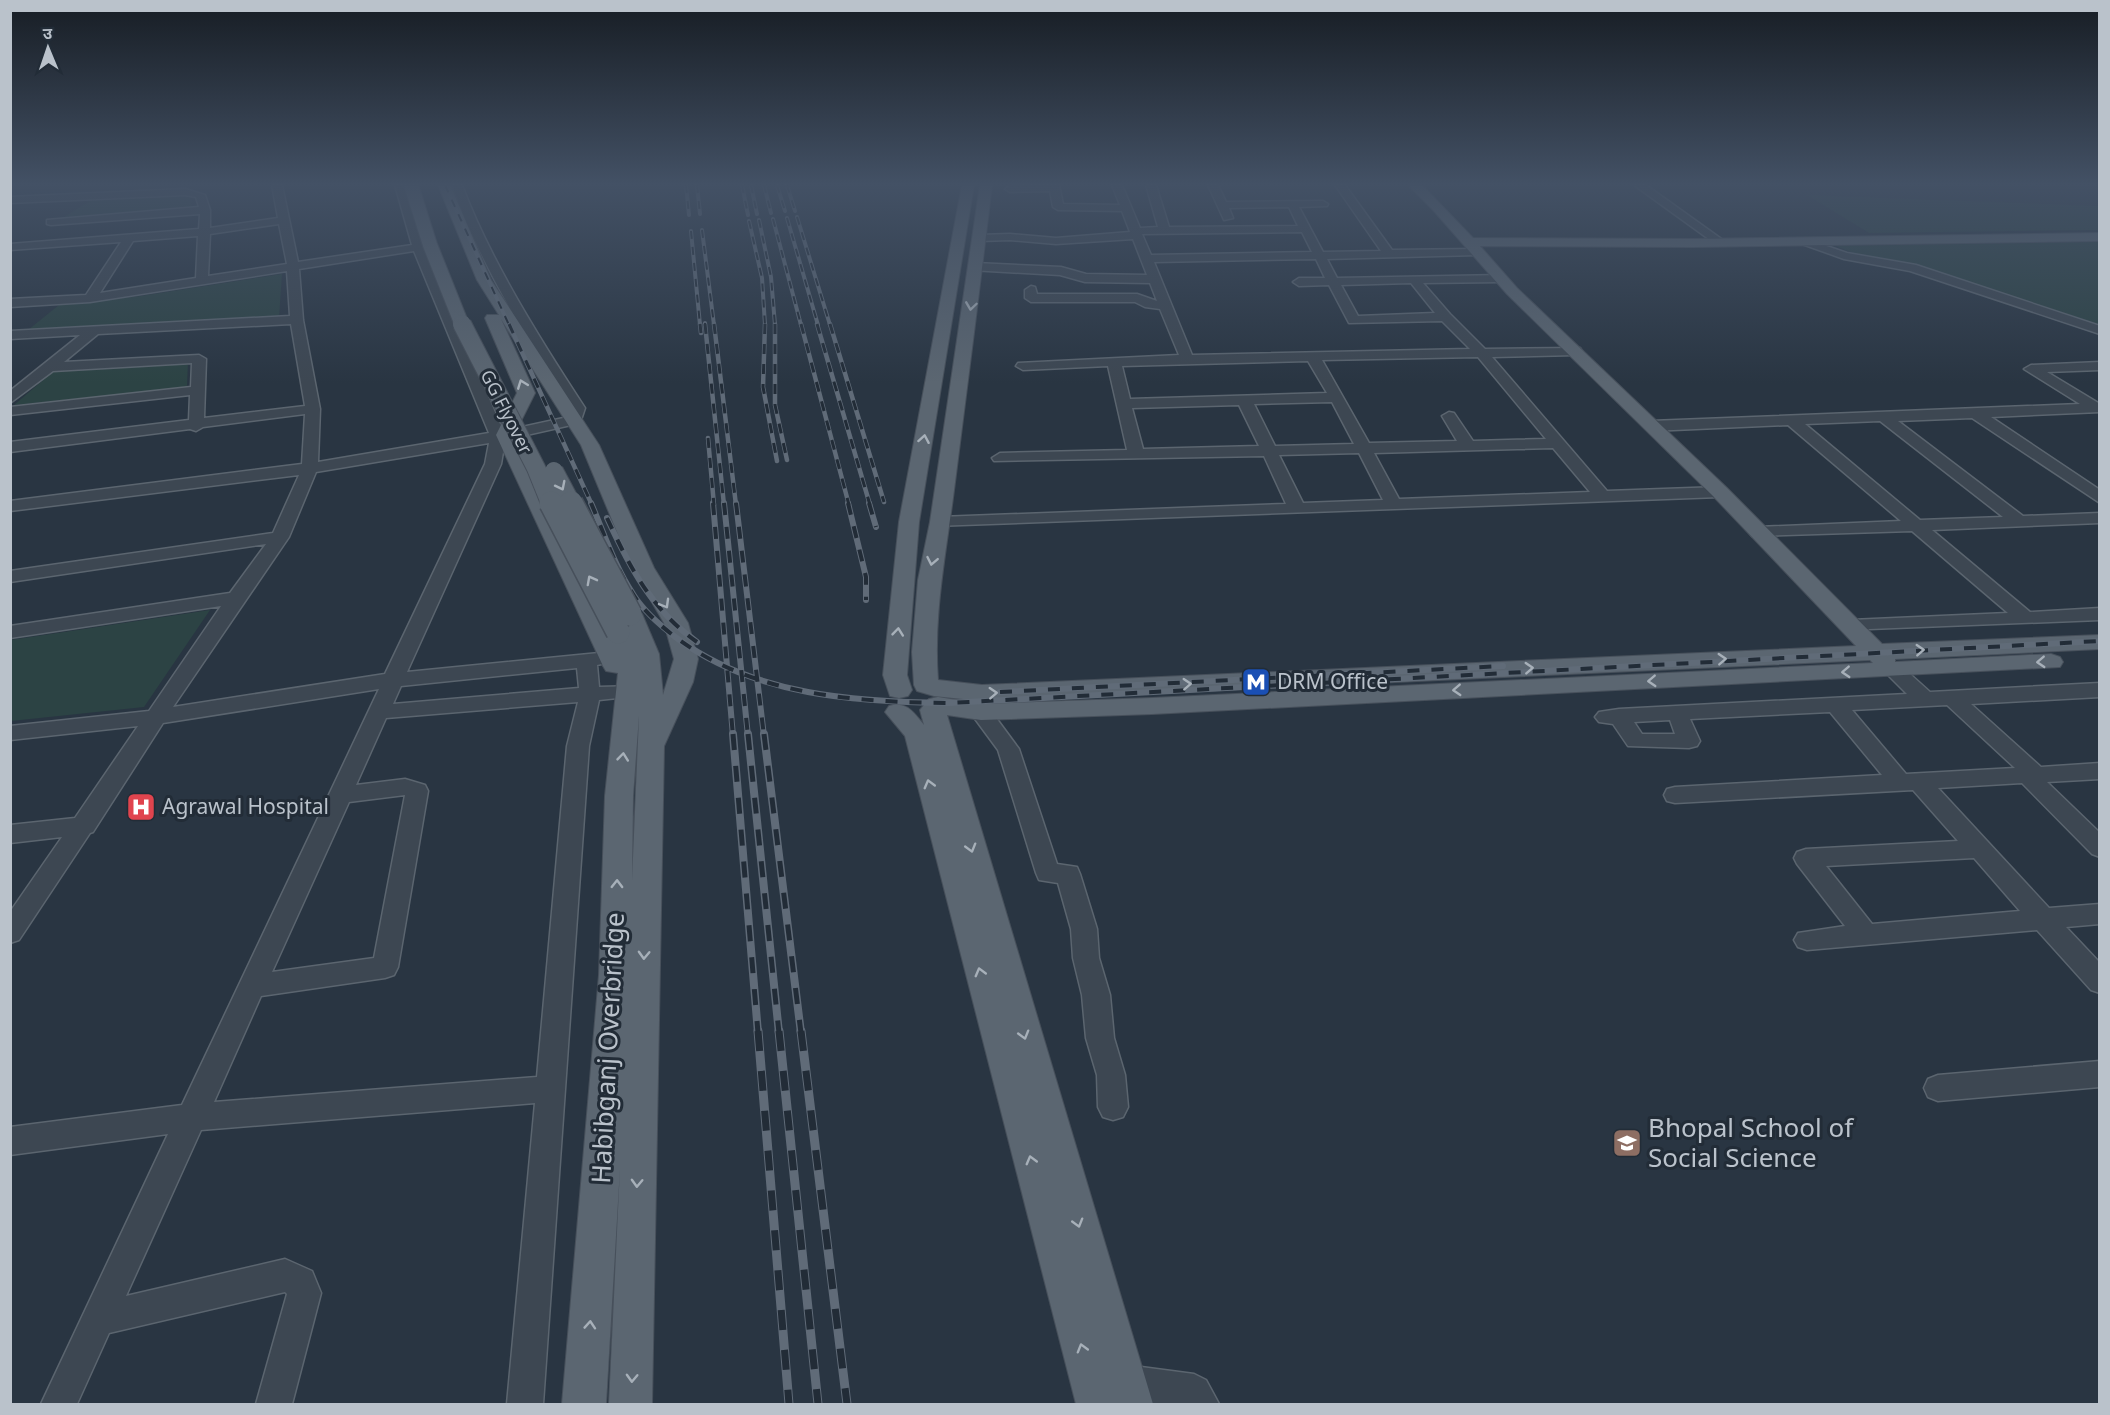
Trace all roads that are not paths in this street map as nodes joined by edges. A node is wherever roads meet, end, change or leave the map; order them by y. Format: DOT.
graph roads {
  1 [pos="120,251"];
  2 [pos="202,251"];
  3 [pos="290,251"];
  4 [pos="393,251"];
  5 [pos="420,251"];
  6 [pos="432,251"];
  7 [pos="445,251"];
  8 [pos="465,251"];
  9 [pos="471,251"];
  10 [pos="488,251"];
  11 [pos="957,251"];
  12 [pos="978,251"];
  13 [pos="1028,251"];
  14 [pos="1143,251"];
  15 [pos="1317,251"];
  16 [pos="1416,251"];
  17 [pos="1476,251"];
  18 [pos="1831,251"];
  19 [pos="1389,253"];
  20 [pos="1319,254"];
  21 [pos="1146,259"];
  22 [pos="1025,263"];
  23 [pos="293,267"];
  24 [pos="975,267"];
  25 [pos="1500,278"];
  26 [pos="1155,279"];
  27 [pos="202,282"];
  28 [pos="1299,282"];
  29 [pos="1335,282"];
  30 [pos="1416,282"];
  31 [pos="1031,290"];
  32 [pos="90,298"];
  33 [pos="53,301"];
  34 [pos="10,303"];
  35 [pos="1164,305"];
  36 [pos="1445,317"];
  37 [pos="297,320"];
  38 [pos="95,330"];
  39 [pos="2100,330"];
  40 [pos="10,335"];
  41 [pos="1575,351"];
  42 [pos="1481,352"];
  43 [pos="1321,356"];
  44 [pos="1187,359"];
  45 [pos="1114,363"];
  46 [pos="1023,366"];
  47 [pos="2100,366"];
  48 [pos="49,367"];
  49 [pos="935,378"];
  50 [pos="960,379"];
  51 [pos="198,390"];
  52 [pos="1337,397"];
  53 [pos="10,399"];
  54 [pos="1245,401"];
  55 [pos="1122,404"];
  56 [pos="313,409"];
  57 [pos="2098,409"];
  58 [pos="10,411"];
  59 [pos="1975,413"];
  60 [pos="1449,416"];
  61 [pos="1884,417"];
  62 [pos="575,420"];
  63 [pos="1791,420"];
  64 [pos="196,426"];
  65 [pos="1651,426"];
  66 [pos="502,436"];
  67 [pos="1557,442"];
  68 [pos="1467,444"];
  69 [pos="1361,446"];
  70 [pos="10,447"];
  71 [pos="1268,449"];
  72 [pos="1136,453"];
  73 [pos="1000,458"];
  74 [pos="309,470"];
  75 [pos="1720,492"];
  76 [pos="1602,496"];
  77 [pos="2100,498"];
  78 [pos="1393,503"];
  79 [pos="10,506"];
  80 [pos="1297,508"];
  81 [pos="2100,518"];
  82 [pos="2019,521"];
  83 [pos="940,522"];
  84 [pos="1915,526"];
  85 [pos="1758,532"];
  86 [pos="280,537"];
  87 [pos="10,578"];
  88 [pos="236,598"];
  89 [pos="2100,614"];
  90 [pos="2025,617"];
  91 [pos="624,623"];
  92 [pos="1851,626"];
  93 [pos="10,632"];
  94 [pos="2100,642"];
  95 [pos="2100,659"];
  96 [pos="1886,661"];
  97 [pos="622,677"];
  98 [pos="392,680"];
  99 [pos="2100,690"];
  100 [pos="590,696"];
  101 [pos="933,697"];
  102 [pos="1952,698"];
  103 [pos="1925,699"];
  104 [pos="899,701"];
  105 [pos="1835,704"];
  106 [pos="377,712"];
  107 [pos="981,712"];
  108 [pos="1677,713"];
  109 [pos="156,717"];
  110 [pos="10,733"];
  111 [pos="651,752"];
  112 [pos="2100,771"];
  113 [pos="2031,775"];
  114 [pos="1909,782"];
  115 [pos="339,795"];
  116 [pos="1675,795"];
  117 [pos="85,826"];
  118 [pos="10,834"];
  119 [pos="2100,848"];
  120 [pos="1980,849"];
  121 [pos="2100,914"];
  122 [pos="2043,919"];
  123 [pos="10,933"];
  124 [pos="1866,935"];
  125 [pos="1808,940"];
  126 [pos="2100,982"];
  127 [pos="251,986"];
  128 [pos="2100,1074"];
  129 [pos="1938,1088"];
  130 [pos="549,1089"];
  131 [pos="1113,1107"];
  132 [pos="191,1117"];
  133 [pos="622,1128"];
  134 [pos="10,1141"];
  135 [pos="99,1319"];
  136 [pos="1129,1394"];
  137 [pos="59,1404"];
  138 [pos="274,1404"];
  139 [pos="525,1404"];
  140 [pos="584,1404"];
  141 [pos="631,1404"];
  142 [pos="1098,1404"];
  143 [pos="1201,1404"];
  1 -- 32 [label="street"];
  2 -- 27 [label="street"];
  3 -- 23 [label="street"];
  4 -- 23 [label="street"];
  5 -- 66 [label="street"];
  91 -- 6 [label="main road, GG Flyover, one-way, bridge"];
  7 -- 91 [label="main road, GG Flyover, one-way, bridge"];
  66 -- 8 [label="main road, one-way"];
  9 -- 62 [label="main road"];
  10 -- 62 [label="street"];
  11 -- 49 [label="main road"];
  12 -- 24 [label="main road"];
  13 -- 22 [label="street"];
  14 -- 21 [label="street"];
  15 -- 20 [label="street"];
  16 -- 19 [label="street"];
  17 -- 25 [label="main road"];
  18 -- 39 [label="street"];
  19 -- 20 [label="street"];
  20 -- 21 [label="street"];
  20 -- 29 [label="street"];
  21 -- 26 [label="street"];
  23 -- 27 [label="street"];
  23 -- 37 [label="street"];
  24 -- 26 [label="street"];
  24 -- 50 [label="main road, one-way"];
  25 -- 30 [label="street"];
  25 -- 41 [label="main road"];
  26 -- 35 [label="street"];
  27 -- 32 [label="street"];
  28 -- 29 [label="street"];
  29 -- 30 [label="street"];
  29 -- 36 [label="street"];
  30 -- 36 [label="street"];
  31 -- 35 [label="street"];
  32 -- 33 [label="street"];
  33 -- 34 [label="street"];
  33 -- 40 [label="street"];
  35 -- 44 [label="street"];
  36 -- 42 [label="street"];
  37 -- 38 [label="street"];
  37 -- 56 [label="street"];
  38 -- 40 [label="street"];
  38 -- 48 [label="street"];
  41 -- 42 [label="street"];
  41 -- 65 [label="main road"];
  42 -- 43 [label="street"];
  42 -- 67 [label="street"];
  43 -- 44 [label="street"];
  43 -- 52 [label="street"];
  44 -- 45 [label="street"];
  45 -- 46 [label="street"];
  45 -- 55 [label="street"];
  47 -- 57 [label="street"];
  48 -- 51 [label="street"];
  48 -- 53 [label="street"];
  49 -- 50 [label="main road"];
  104 -- 49 [label="main road, one-way"];
  50 -- 83 [label="main road"];
  51 -- 58 [label="street"];
  51 -- 64 [label="street"];
  52 -- 54 [label="street"];
  52 -- 69 [label="street"];
  54 -- 55 [label="street"];
  54 -- 71 [label="street"];
  55 -- 72 [label="street"];
  56 -- 64 [label="street"];
  56 -- 74 [label="street"];
  57 -- 59 [label="street"];
  59 -- 61 [label="street"];
  59 -- 77 [label="street"];
  60 -- 68 [label="street"];
  61 -- 63 [label="street"];
  61 -- 82 [label="street"];
  62 -- 66 [label="street"];
  62 -- 111 [label="main road, one-way"];
  63 -- 65 [label="street"];
  63 -- 84 [label="street"];
  64 -- 70 [label="street"];
  65 -- 75 [label="main road"];
  66 -- 74 [label="street"];
  66 -- 97 [label="main road"];
  66 -- 98 [label="street"];
  67 -- 68 [label="street"];
  67 -- 76 [label="street"];
  68 -- 69 [label="street"];
  69 -- 71 [label="street"];
  69 -- 78 [label="street"];
  71 -- 72 [label="street"];
  71 -- 80 [label="street"];
  72 -- 73 [label="street"];
  74 -- 79 [label="street"];
  74 -- 86 [label="street"];
  75 -- 76 [label="street"];
  75 -- 85 [label="main road"];
  76 -- 78 [label="street"];
  78 -- 80 [label="street"];
  80 -- 83 [label="street"];
  81 -- 82 [label="street"];
  82 -- 84 [label="street"];
  83 -- 101 [label="main road, one-way"];
  84 -- 85 [label="street"];
  84 -- 90 [label="street"];
  85 -- 92 [label="main road"];
  86 -- 87 [label="street"];
  86 -- 88 [label="street"];
  88 -- 93 [label="street"];
  88 -- 109 [label="street"];
  89 -- 90 [label="street"];
  90 -- 92 [label="street"];
  91 -- 97 [label="main road"];
  91 -- 97 [label="main road"];
  92 -- 96 [label="main road"];
  96 -- 94 [label="main road, one-way"];
  95 -- 96 [label="main road, one-way"];
  101 -- 96 [label="main road, one-way"];
  96 -- 103 [label="street"];
  96 -- 107 [label="main road, one-way"];
  97 -- 98 [label="street"];
  97 -- 100 [label="street"];
  97 -- 100 [label="street"];
  97 -- 111 [label="main road, Habibganj Overbridge"];
  133 -- 97 [label="main road, Habibganj Overbridge, one-way"];
  98 -- 106 [label="street"];
  98 -- 109 [label="street"];
  99 -- 102 [label="street"];
  100 -- 106 [label="street"];
  100 -- 130 [label="street"];
  101 -- 104 [label="main road"];
  101 -- 107 [label="main road"];
  101 -- 136 [label="main road, one-way"];
  102 -- 103 [label="street"];
  102 -- 113 [label="street"];
  103 -- 105 [label="street"];
  142 -- 104 [label="main road, one-way"];
  105 -- 108 [label="street"];
  105 -- 114 [label="street"];
  106 -- 115 [label="street"];
  107 -- 131 [label="street"];
  108 -- 108 [label="street"];
  109 -- 110 [label="street"];
  109 -- 117 [label="street"];
  111 -- 133 [label="main road, Habibganj Overbridge, one-way"];
  112 -- 113 [label="street"];
  113 -- 114 [label="street"];
  113 -- 119 [label="street"];
  114 -- 116 [label="street"];
  114 -- 120 [label="street"];
  115 -- 127 [label="street"];
  115 -- 127 [label="street"];
  117 -- 118 [label="street"];
  117 -- 123 [label="street"];
  120 -- 122 [label="street"];
  120 -- 124 [label="street"];
  121 -- 122 [label="street"];
  122 -- 124 [label="street"];
  122 -- 126 [label="street"];
  124 -- 125 [label="street"];
  127 -- 132 [label="street"];
  128 -- 129 [label="street"];
  130 -- 132 [label="street"];
  130 -- 139 [label="street"];
  132 -- 134 [label="street"];
  132 -- 135 [label="street"];
  140 -- 133 [label="main road, Habibganj Overbridge, one-way"];
  133 -- 141 [label="main road, Habibganj Overbridge, one-way"];
  135 -- 137 [label="street"];
  135 -- 138 [label="street"];
  136 -- 143 [label="street"];
}
